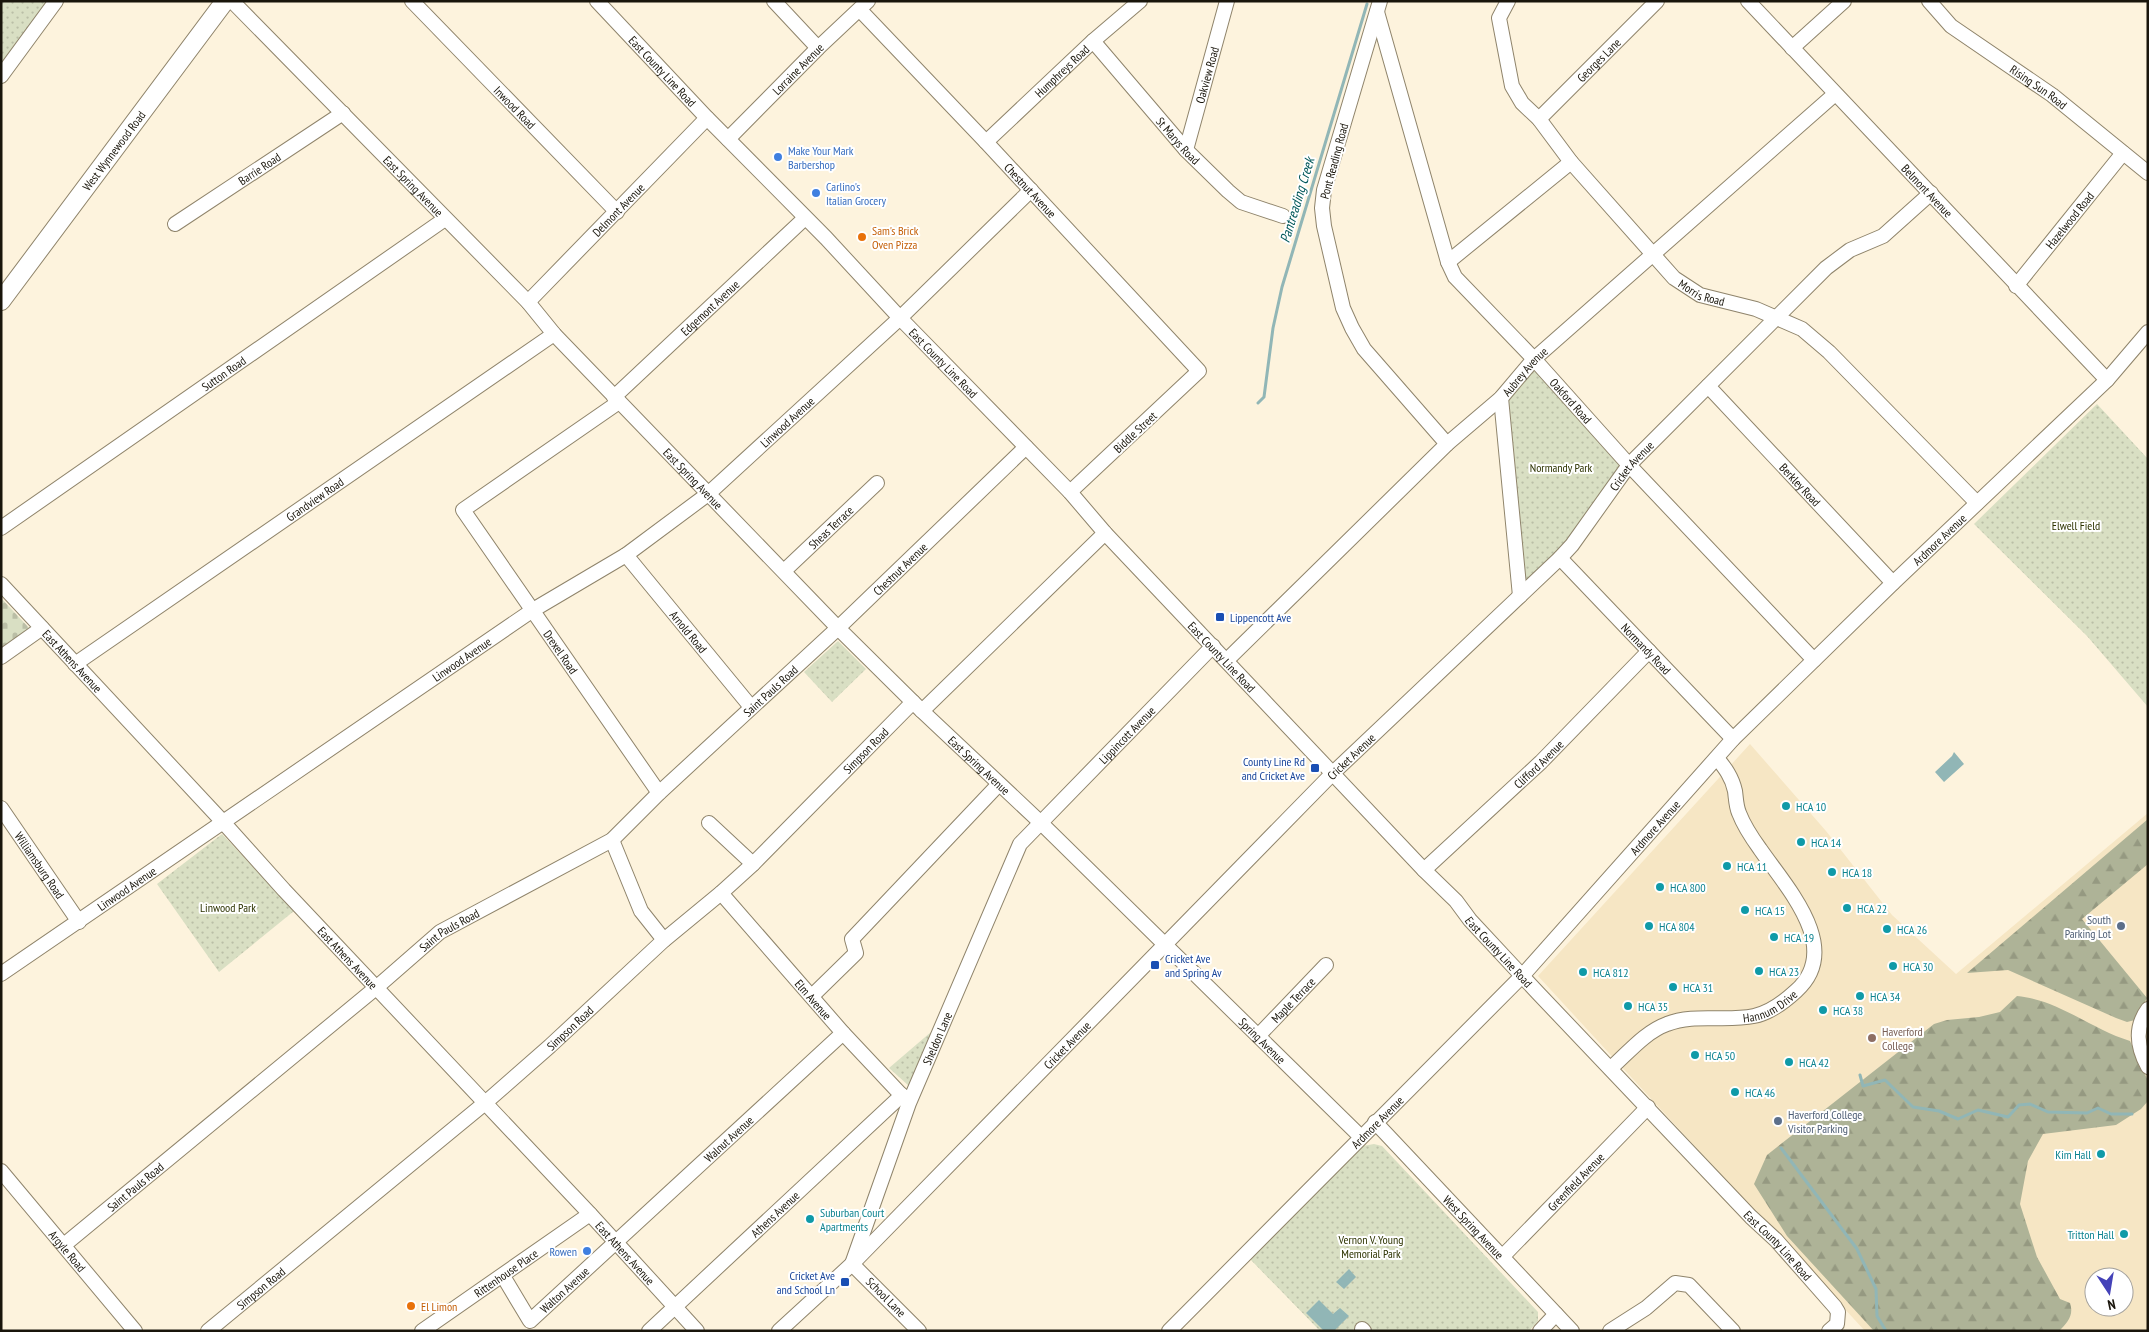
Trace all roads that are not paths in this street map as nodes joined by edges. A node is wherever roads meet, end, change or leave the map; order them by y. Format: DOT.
graph roads {
  1 [pos="56,1"];
  2 [pos="225,1"];
  3 [pos="232,1"];
  4 [pos="412,1"];
  5 [pos="598,1"];
  6 [pos="774,1"];
  7 [pos="1140,1"];
  8 [pos="1227,1"];
  9 [pos="1494,1"];
  10 [pos="1508,1"];
  11 [pos="1657,1"];
  12 [pos="1748,1"];
  13 [pos="1844,1"];
  14 [pos="1929,1"];
  15 [pos="864,6"];
  16 [pos="1378,7"];
  17 [pos="1499,18"];
  18 [pos="1093,41"];
  19 [pos="818,48"];
  20 [pos="1792,48"];
  21 [pos="1,76"];
  22 [pos="1835,94"];
  23 [pos="343,113"];
  24 [pos="707,118"];
  25 [pos="1539,119"];
  26 [pos="728,139"];
  27 [pos="986,142"];
  28 [pos="1186,150"];
  29 [pos="2123,153"];
  30 [pos="1571,162"];
  31 [pos="2148,173"];
  32 [pos="1031,190"];
  33 [pos="1931,193"];
  34 [pos="617,212"];
  35 [pos="1283,216"];
  36 [pos="805,218"];
  37 [pos="445,219"];
  38 [pos="175,224"];
  39 [pos="1653,254"];
  40 [pos="1448,262"];
  41 [pos="2016,286"];
  42 [pos="1,302"];
  43 [pos="528,302"];
  44 [pos="900,318"];
  45 [pos="1778,318"];
  46 [pos="2148,332"];
  47 [pos="554,334"];
  48 [pos="1534,359"];
  49 [pos="1199,371"];
  50 [pos="2107,380"];
  51 [pos="1708,386"];
  52 [pos="1502,398"];
  53 [pos="617,399"];
  54 [pos="1447,444"];
  55 [pos="1026,447"];
  56 [pos="1629,465"];
  57 [pos="877,484"];
  58 [pos="1070,492"];
  59 [pos="708,494"];
  60 [pos="1977,503"];
  61 [pos="463,510"];
  62 [pos="1,528"];
  63 [pos="1106,532"];
  64 [pos="626,555"];
  65 [pos="1560,558"];
  66 [pos="784,571"];
  67 [pos="1893,582"];
  68 [pos="1,584"];
  69 [pos="1520,596"];
  70 [pos="532,610"];
  71 [pos="42,628"];
  72 [pos="838,628"];
  73 [pos="1213,646"];
  74 [pos="1649,651"];
  75 [pos="1,657"];
  76 [pos="1227,660"];
  77 [pos="1814,660"];
  78 [pos="75,664"];
  79 [pos="917,707"];
  80 [pos="751,708"];
  81 [pos="1733,739"];
  82 [pos="1717,758"];
  83 [pos="1333,773"];
  84 [pos="999,784"];
  85 [pos="659,793"];
  86 [pos="1,808"];
  87 [pos="223,822"];
  88 [pos="709,822"];
  89 [pos="1040,822"];
  90 [pos="612,840"];
  91 [pos="753,864"];
  92 [pos="1424,870"];
  93 [pos="721,894"];
  94 [pos="79,922"];
  95 [pos="664,940"];
  96 [pos="1164,945"];
  97 [pos="1326,966"];
  98 [pos="1,974"];
  99 [pos="1523,975"];
  100 [pos="377,987"];
  101 [pos="812,996"];
  102 [pos="2148,1009"];
  103 [pos="843,1033"];
  104 [pos="1259,1035"];
  105 [pos="2148,1067"];
  106 [pos="1611,1068"];
  107 [pos="906,1099"];
  108 [pos="484,1102"];
  109 [pos="1648,1107"];
  110 [pos="1376,1122"];
  111 [pos="1360,1137"];
  112 [pos="1,1170"];
  113 [pos="590,1214"];
  114 [pos="616,1244"];
  115 [pos="64,1245"];
  116 [pos="1503,1256"];
  117 [pos="852,1264"];
  118 [pos="503,1276"];
  119 [pos="674,1306"];
  120 [pos="1556,1314"];
  121 [pos="135,1331"];
  122 [pos="208,1331"];
  123 [pos="422,1331"];
  124 [pos="649,1331"];
  125 [pos="697,1331"];
  126 [pos="779,1331"];
  127 [pos="920,1331"];
  128 [pos="1169,1331"];
  129 [pos="1540,1331"];
  130 [pos="1572,1331"];
  131 [pos="1610,1331"];
  132 [pos="1733,1331"];
  133 [pos="1829,1331"];
  1 -- 21 [label="street"];
  2 -- 42 [label="main road, West Wynnewood Road"];
  3 -- 23 [label="street, East Spring Avenue"];
  4 -- 34 [label="street, Inwood Road"];
  5 -- 24 [label="street, East County Line Road"];
  6 -- 19 [label="street"];
  7 -- 18 [label="street, Humphreys Road"];
  8 -- 28 [label="street, Oakview Road"];
  9 -- 17 [label="street, Morris Road"];
  10 -- 17 [label="street"];
  11 -- 25 [label="street, Georges Lane"];
  12 -- 20 [label="street, Belmont Avenue"];
  13 -- 20 [label="street"];
  14 -- 29 [label="street, Rising Sun Road"];
  15 -- 19 [label="street, Lorraine Avenue"];
  15 -- 27 [label="street, Chestnut Avenue"];
  16 -- 40 [label="street, Oakford Road"];
  16 -- 54 [label="street, Pont Reading Road"];
  17 -- 25 [label="street, Morris Road"];
  18 -- 27 [label="street, Humphreys Road"];
  18 -- 28 [label="street, St Marys Road"];
  19 -- 26 [label="street, Lorraine Avenue"];
  20 -- 22 [label="street, Belmont Avenue"];
  22 -- 33 [label="street, Belmont Avenue"];
  22 -- 39 [label="street, Aubrey Avenue"];
  23 -- 37 [label="street, East Spring Avenue"];
  23 -- 38 [label="street, Barrie Road"];
  24 -- 26 [label="street, East County Line Road"];
  24 -- 34 [label="street, Delmont Avenue"];
  25 -- 30 [label="street, Morris Road"];
  26 -- 36 [label="street, East County Line Road"];
  27 -- 32 [label="street, Chestnut Avenue"];
  28 -- 35 [label="street, St Marys Road"];
  29 -- 31 [label="street, Rising Sun Road"];
  29 -- 41 [label="street, Hazelwood Road"];
  30 -- 39 [label="street, Morris Road"];
  30 -- 40 [label="street"];
  32 -- 44 [label="street"];
  32 -- 49 [label="street, Chestnut Avenue"];
  33 -- 41 [label="street, Belmont Avenue"];
  33 -- 45 [label="street, Cricket Avenue"];
  34 -- 43 [label="street, Delmont Avenue"];
  36 -- 44 [label="street, East County Line Road"];
  36 -- 53 [label="street, Edgemont Avenue"];
  37 -- 43 [label="street, East Spring Avenue"];
  37 -- 62 [label="street, Sutton Road"];
  39 -- 45 [label="street, Morris Road"];
  39 -- 48 [label="street, Aubrey Avenue"];
  40 -- 48 [label="street, Oakford Road"];
  41 -- 50 [label="street, Belmont Avenue"];
  43 -- 47 [label="street, East Spring Avenue"];
  44 -- 55 [label="street, East County Line Road"];
  44 -- 59 [label="street, Linwood Avenue"];
  45 -- 51 [label="street, Cricket Avenue"];
  45 -- 60 [label="street, Morris Road"];
  46 -- 50 [label="street, Ardmore Avenue"];
  47 -- 53 [label="street, East Spring Avenue"];
  47 -- 78 [label="street, Grandview Road"];
  48 -- 52 [label="street, Aubrey Avenue"];
  48 -- 56 [label="street, Oakford Road"];
  49 -- 58 [label="street, Biddle Street"];
  50 -- 60 [label="street, Ardmore Avenue"];
  51 -- 56 [label="street, Cricket Avenue"];
  51 -- 67 [label="street, Berkley Road"];
  52 -- 54 [label="street, Aubrey Avenue"];
  52 -- 69 [label="street"];
  53 -- 59 [label="street, East Spring Avenue"];
  53 -- 61 [label="street, Edgemont Avenue"];
  54 -- 76 [label="street, Aubrey Avenue"];
  55 -- 58 [label="street, East County Line Road"];
  55 -- 72 [label="street, Chestnut Avenue"];
  56 -- 65 [label="street, Cricket Avenue"];
  56 -- 77 [label="street, Oakford Road"];
  57 -- 66 [label="street, Sheas Terrace"];
  58 -- 63 [label="street, East County Line Road"];
  59 -- 64 [label="street, Linwood Avenue"];
  59 -- 66 [label="street, East Spring Avenue"];
  60 -- 67 [label="street, Ardmore Avenue"];
  61 -- 70 [label="street, Drexel Road"];
  63 -- 73 [label="street, East County Line Road"];
  63 -- 79 [label="street, Simpson Road"];
  64 -- 70 [label="street, Linwood Avenue"];
  64 -- 80 [label="street, Arnold Road"];
  65 -- 69 [label="street, Cricket Avenue"];
  65 -- 74 [label="street, Normandy Road"];
  66 -- 72 [label="street, East Spring Avenue"];
  67 -- 77 [label="street, Ardmore Avenue"];
  68 -- 71 [label="street, East Athens Avenue"];
  69 -- 83 [label="street, Cricket Avenue"];
  70 -- 85 [label="street, Drexel Road"];
  70 -- 87 [label="street, Linwood Avenue"];
  71 -- 75 [label="street"];
  71 -- 78 [label="street, East Athens Avenue"];
  72 -- 79 [label="street, East Spring Avenue"];
  72 -- 80 [label="street, Saint Pauls Road"];
  73 -- 76 [label="street, East County Line Road"];
  73 -- 89 [label="street, Lippincott Avenue"];
  74 -- 81 [label="street, Normandy Road"];
  74 -- 92 [label="street, Clifford Avenue"];
  76 -- 83 [label="street, East County Line Road"];
  77 -- 81 [label="street, Ardmore Avenue"];
  78 -- 87 [label="street, East Athens Avenue"];
  79 -- 84 [label="street, East Spring Avenue"];
  79 -- 91 [label="street, Simpson Road"];
  80 -- 85 [label="street, Saint Pauls Road"];
  81 -- 82 [label="street, Ardmore Avenue"];
  82 -- 99 [label="street, Ardmore Avenue"];
  82 -- 106 [label="street, Hannum Drive"];
  83 -- 92 [label="street, East County Line Road"];
  83 -- 96 [label="street, Cricket Avenue"];
  84 -- 89 [label="street, East Spring Avenue"];
  84 -- 101 [label="street"];
  85 -- 90 [label="street, Saint Pauls Road"];
  86 -- 94 [label="street, Williamsburg Road"];
  87 -- 94 [label="street, Linwood Avenue"];
  87 -- 100 [label="street, East Athens Avenue"];
  88 -- 91 [label="street"];
  89 -- 96 [label="street, East Spring Avenue"];
  89 -- 107 [label="street, Sheldon Lane"];
  90 -- 95 [label="street"];
  90 -- 100 [label="street, Saint Pauls Road"];
  91 -- 93 [label="street, Simpson Road"];
  92 -- 99 [label="street, East County Line Road"];
  93 -- 95 [label="street, Simpson Road"];
  93 -- 101 [label="street, Elm Avenue"];
  94 -- 98 [label="street, Linwood Avenue"];
  95 -- 108 [label="street, Simpson Road"];
  96 -- 104 [label="street, Spring Avenue"];
  96 -- 117 [label="street, Cricket Avenue"];
  97 -- 104 [label="street, Maple Terrace"];
  99 -- 106 [label="street, East County Line Road"];
  99 -- 110 [label="street, Ardmore Avenue"];
  100 -- 108 [label="street, East Athens Avenue"];
  100 -- 115 [label="street, Saint Pauls Road"];
  101 -- 103 [label="street, Elm Avenue"];
  102 -- 105 [label="street"];
  103 -- 107 [label="street, Elm Avenue"];
  103 -- 114 [label="street, Walnut Avenue"];
  104 -- 111 [label="street, Spring Avenue"];
  106 -- 109 [label="street, East County Line Road"];
  107 -- 117 [label="street, Sheldon Lane"];
  107 -- 119 [label="street, Athens Avenue"];
  108 -- 113 [label="street, East Athens Avenue"];
  108 -- 122 [label="street, Simpson Road"];
  109 -- 116 [label="street, Greenfield Avenue"];
  109 -- 133 [label="street, East County Line Road"];
  110 -- 111 [label="street, Ardmore Avenue"];
  110 -- 116 [label="street, West Spring Avenue"];
  111 -- 128 [label="street, Ardmore Avenue"];
  112 -- 115 [label="street, Argyle Road"];
  113 -- 114 [label="street, East Athens Avenue"];
  113 -- 118 [label="street, Rittenhouse Place"];
  114 -- 118 [label="street, Walton Avenue"];
  114 -- 119 [label="street, East Athens Avenue"];
  115 -- 121 [label="street, Argyle Road"];
  116 -- 120 [label="street, West Spring Avenue"];
  117 -- 126 [label="street, Cricket Avenue"];
  117 -- 127 [label="street, School Lane"];
  118 -- 123 [label="street, Rittenhouse Place"];
  119 -- 124 [label="street, Athens Avenue"];
  119 -- 125 [label="street, East Athens Avenue"];
  120 -- 129 [label="street"];
  120 -- 130 [label="street, West Spring Avenue"];
  131 -- 132 [label="street"];
}
